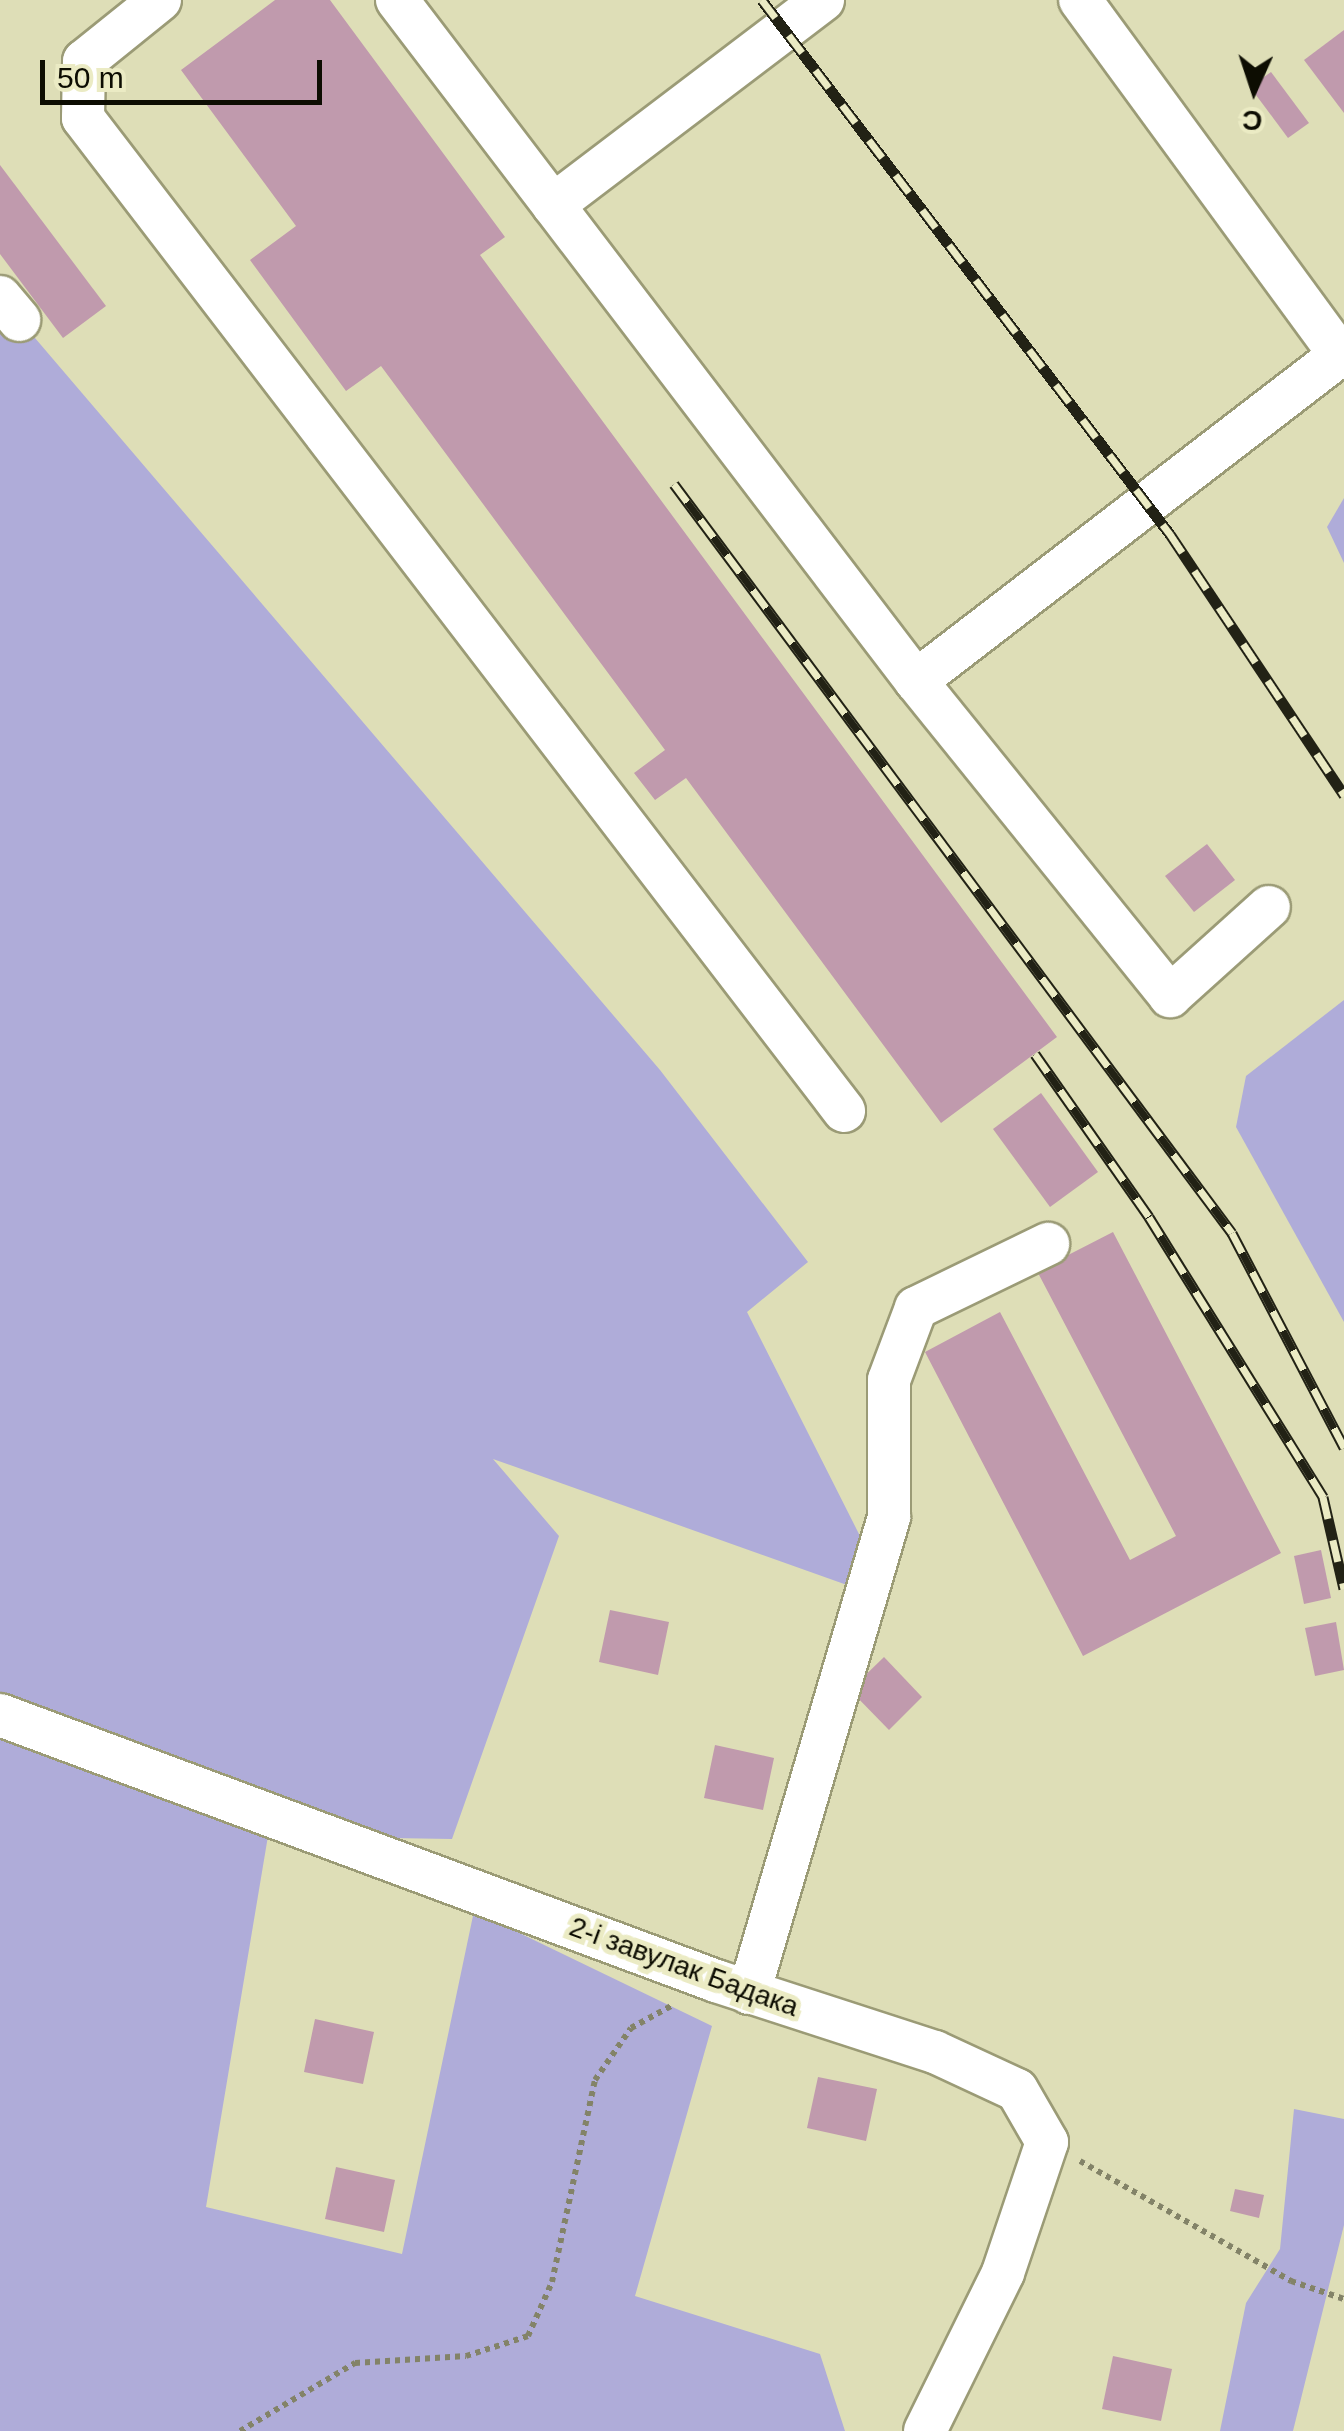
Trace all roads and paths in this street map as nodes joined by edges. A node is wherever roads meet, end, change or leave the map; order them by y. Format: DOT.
graph roads {
  1 [pos="160,0"];
  2 [pos="397,0"];
  3 [pos="823,0"];
  4 [pos="1080,0"];
  5 [pos="553,205"];
  6 [pos="916,681"];
  7 [pos="1270,907"];
  8 [pos="844,1112"];
  9 [pos="1048,1244"];
  10 [pos="0,1715"];
  11 [pos="732,1987"];
  12 [pos="1047,2142"];
  13 [pos="1344,2299"];
  14 [pos="240,2431"];
  15 [pos="925,2431"];
  1 -- 8 [label="street"];
  2 -- 5 [label="street"];
  3 -- 5 [label="street"];
  4 -- 6 [label="street"];
  5 -- 6 [label="street"];
  6 -- 7 [label="street"];
  9 -- 11 [label="street"];
  10 -- 11 [label="street, 2-і завулак Бадака"];
  11 -- 12 [label="street, 2-і завулак Бадака"];
  11 -- 14 [label="path"];
  12 -- 13 [label="path"];
  12 -- 15 [label="street"];
}
